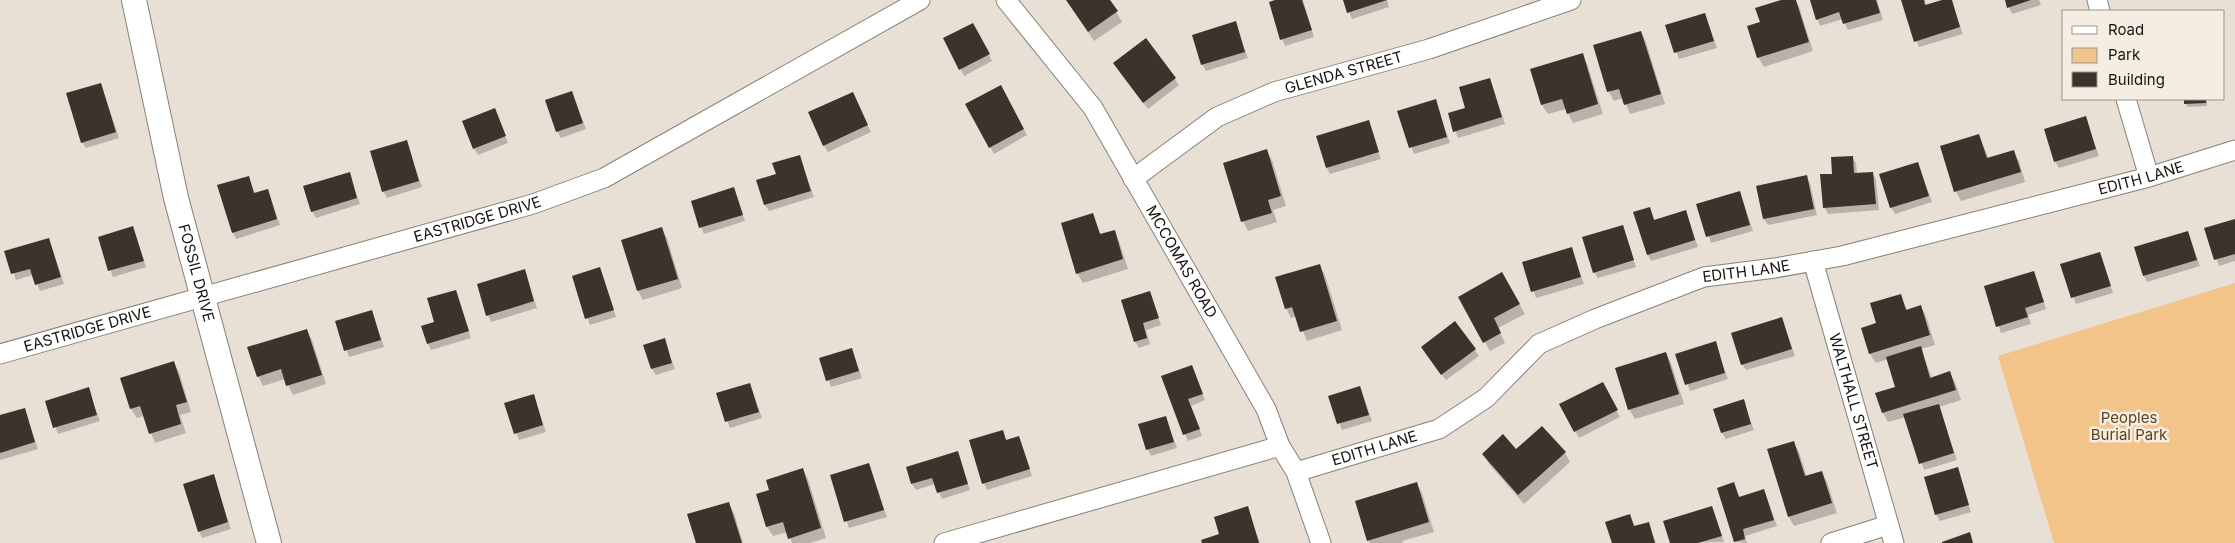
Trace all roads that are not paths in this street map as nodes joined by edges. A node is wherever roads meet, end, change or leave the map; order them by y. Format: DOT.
graph roads {
  1 [pos="134,0"];
  2 [pos="920,0"];
  3 [pos="1006,0"];
  4 [pos="1571,0"];
  5 [pos="2126,100"];
  6 [pos="2235,150"];
  7 [pos="2149,177"];
  8 [pos="1133,179"];
  9 [pos="1812,260"];
  10 [pos="203,296"];
  11 [pos="0,354"];
  12 [pos="1280,446"];
  13 [pos="1296,472"];
  14 [pos="1888,525"];
  15 [pos="269,543"];
  16 [pos="944,543"];
  17 [pos="1320,543"];
  18 [pos="1831,543"];
  19 [pos="1894,543"];
  1 -- 10 [label="street, FOSSIL DRIVE"];
  2 -- 10 [label="street, EASTRIDGE DRIVE"];
  3 -- 8 [label="street, MCCOMAS ROAD"];
  4 -- 8 [label="street, GLENDA STREET"];
  5 -- 7 [label="street"];
  6 -- 7 [label="street, EDITH LANE"];
  7 -- 9 [label="street, EDITH LANE"];
  8 -- 12 [label="street, MCCOMAS ROAD"];
  9 -- 13 [label="street, EDITH LANE"];
  9 -- 14 [label="street, WALTHALL STREET"];
  10 -- 11 [label="street, EASTRIDGE DRIVE"];
  10 -- 15 [label="street, FOSSIL DRIVE"];
  12 -- 13 [label="street, MCCOMAS ROAD"];
  12 -- 16 [label="street"];
  13 -- 17 [label="street, MCCOMAS ROAD"];
  14 -- 18 [label="street"];
  14 -- 19 [label="street, WALTHALL STREET"];
}
